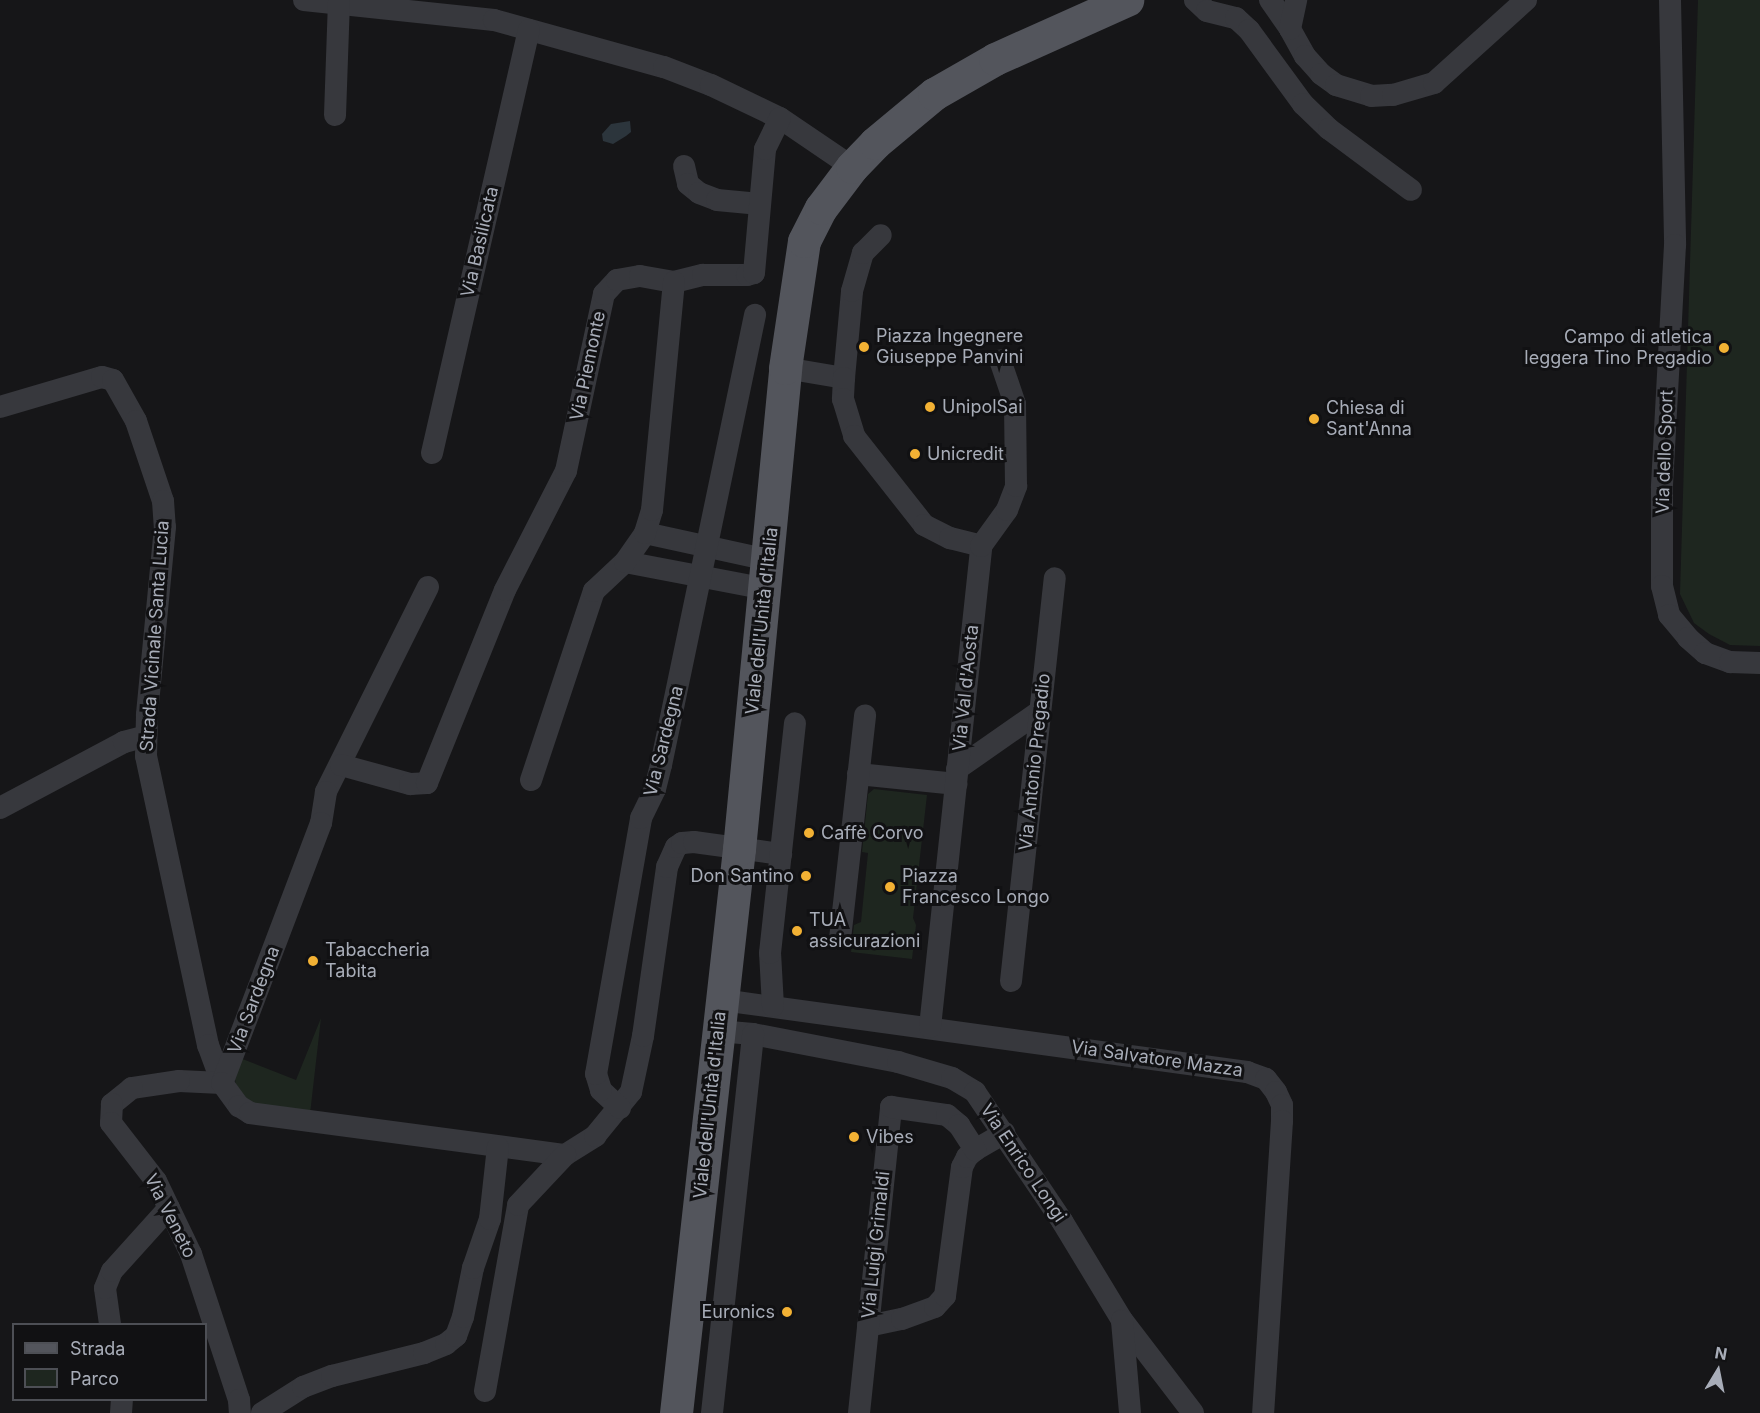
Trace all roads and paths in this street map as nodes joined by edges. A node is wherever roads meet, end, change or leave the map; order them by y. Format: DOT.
graph roads {
  1 [pos="304,0"];
  2 [pos="1127,0"];
  3 [pos="1195,0"];
  4 [pos="1269,0"];
  5 [pos="1296,0"];
  6 [pos="1526,0"];
  7 [pos="1670,0"];
  8 [pos="339,3"];
  9 [pos="1290,28"];
  10 [pos="529,30"];
  11 [pos="335,116"];
  12 [pos="780,118"];
  13 [pos="684,166"];
  14 [pos="852,167"];
  15 [pos="1411,190"];
  16 [pos="760,204"];
  17 [pos="881,235"];
  18 [pos="674,282"];
  19 [pos="755,315"];
  20 [pos="1000,360"];
  21 [pos="785,368"];
  22 [pos="844,378"];
  23 [pos="0,407"];
  24 [pos="432,453"];
  25 [pos="645,533"];
  26 [pos="981,546"];
  27 [pos="706,547"];
  28 [pos="625,562"];
  29 [pos="767,575"];
  30 [pos="702,578"];
  31 [pos="1055,578"];
  32 [pos="428,587"];
  33 [pos="1760,663"];
  34 [pos="1041,711"];
  35 [pos="865,715"];
  36 [pos="795,723"];
  37 [pos="146,736"];
  38 [pos="341,765"];
  39 [pos="858,774"];
  40 [pos="957,777"];
  41 [pos="531,780"];
  42 [pos="0,808"];
  43 [pos="739,849"];
  44 [pos="781,854"];
  45 [pos="840,939"];
  46 [pos="1011,981"];
  47 [pos="778,1007"];
  48 [pos="720,1015"];
  49 [pos="930,1027"];
  50 [pos="753,1034"];
  51 [pos="779,1039"];
  52 [pos="222,1083"];
  53 [pos="620,1108"];
  54 [pos="1004,1132"];
  55 [pos="498,1148"];
  56 [pos="975,1150"];
  57 [pos="565,1155"];
  58 [pos="169,1208"];
  59 [pos="1122,1320"];
  60 [pos="110,1323"];
  61 [pos="868,1326"];
  62 [pos="485,1391"];
  63 [pos="240,1413"];
  64 [pos="262,1413"];
  65 [pos="676,1413"];
  66 [pos="712,1413"];
  67 [pos="859,1413"];
  68 [pos="1130,1413"];
  69 [pos="1193,1413"];
  70 [pos="1263,1413"];
  1 -- 8 [label="street"];
  2 -- 14 [label="main road, Viale dell'Unità d'Italia"];
  3 -- 15 [label="street"];
  4 -- 9 [label="street"];
  5 -- 9 [label="street"];
  6 -- 9 [label="street"];
  7 -- 33 [label="street, Via dello Sport"];
  8 -- 10 [label="street"];
  8 -- 11 [label="street"];
  10 -- 12 [label="street"];
  10 -- 24 [label="street, Via Basilicata"];
  12 -- 14 [label="street"];
  12 -- 16 [label="street"];
  13 -- 16 [label="street"];
  14 -- 21 [label="main road, Viale dell'Unità d'Italia"];
  16 -- 18 [label="street"];
  17 -- 22 [label="street"];
  18 -- 25 [label="street"];
  18 -- 38 [label="street, Via Piemonte"];
  19 -- 27 [label="street"];
  20 -- 26 [label="street, Via Val d'Aosta"];
  21 -- 22 [label="street"];
  21 -- 29 [label="main road, Viale dell'Unità d'Italia"];
  22 -- 26 [label="street"];
  23 -- 37 [label="street, Strada Vicinale Santa Lucia"];
  25 -- 27 [label="street"];
  25 -- 28 [label="street"];
  26 -- 40 [label="street, Via Val d'Aosta"];
  27 -- 29 [label="street"];
  27 -- 30 [label="street, Via Sardegna"];
  28 -- 30 [label="street"];
  28 -- 41 [label="street"];
  29 -- 30 [label="street"];
  29 -- 43 [label="main road, Viale dell'Unità d'Italia"];
  30 -- 53 [label="street, Via Sardegna"];
  31 -- 34 [label="street, Via Antonio Pregadio"];
  32 -- 38 [label="street, Via Sardegna"];
  34 -- 40 [label="street"];
  34 -- 46 [label="street, Via Antonio Pregadio"];
  35 -- 39 [label="street"];
  36 -- 44 [label="street"];
  37 -- 42 [label="street"];
  37 -- 52 [label="street, Strada Vicinale Santa Lucia"];
  38 -- 52 [label="street, Via Sardegna"];
  39 -- 40 [label="street"];
  39 -- 45 [label="street"];
  40 -- 49 [label="street, Via Val d'Aosta"];
  43 -- 44 [label="street"];
  43 -- 48 [label="main road, Viale dell'Unità d'Italia"];
  43 -- 53 [label="street"];
  44 -- 47 [label="street"];
  47 -- 48 [label="street, Via Salvatore Mazza"];
  47 -- 49 [label="street, Via Salvatore Mazza"];
  47 -- 51 [label="street"];
  48 -- 50 [label="street, Via Enrico Longi"];
  48 -- 65 [label="main road, Viale dell'Unità d'Italia"];
  49 -- 70 [label="street, Via Salvatore Mazza"];
  50 -- 51 [label="street, Via Enrico Longi"];
  50 -- 66 [label="street"];
  51 -- 54 [label="street, Via Enrico Longi"];
  52 -- 55 [label="street"];
  52 -- 58 [label="street, Via Veneto"];
  53 -- 57 [label="street"];
  54 -- 56 [label="street"];
  54 -- 59 [label="street, Via Enrico Longi"];
  55 -- 57 [label="street"];
  55 -- 64 [label="street"];
  56 -- 61 [label="street"];
  56 -- 61 [label="street, Via Luigi Grimaldi"];
  57 -- 62 [label="street"];
  58 -- 60 [label="street"];
  58 -- 63 [label="street, Via Veneto"];
  59 -- 68 [label="street, Via Enrico Longi"];
  59 -- 69 [label="street"];
  61 -- 67 [label="street, Via Luigi Grimaldi"];
}
